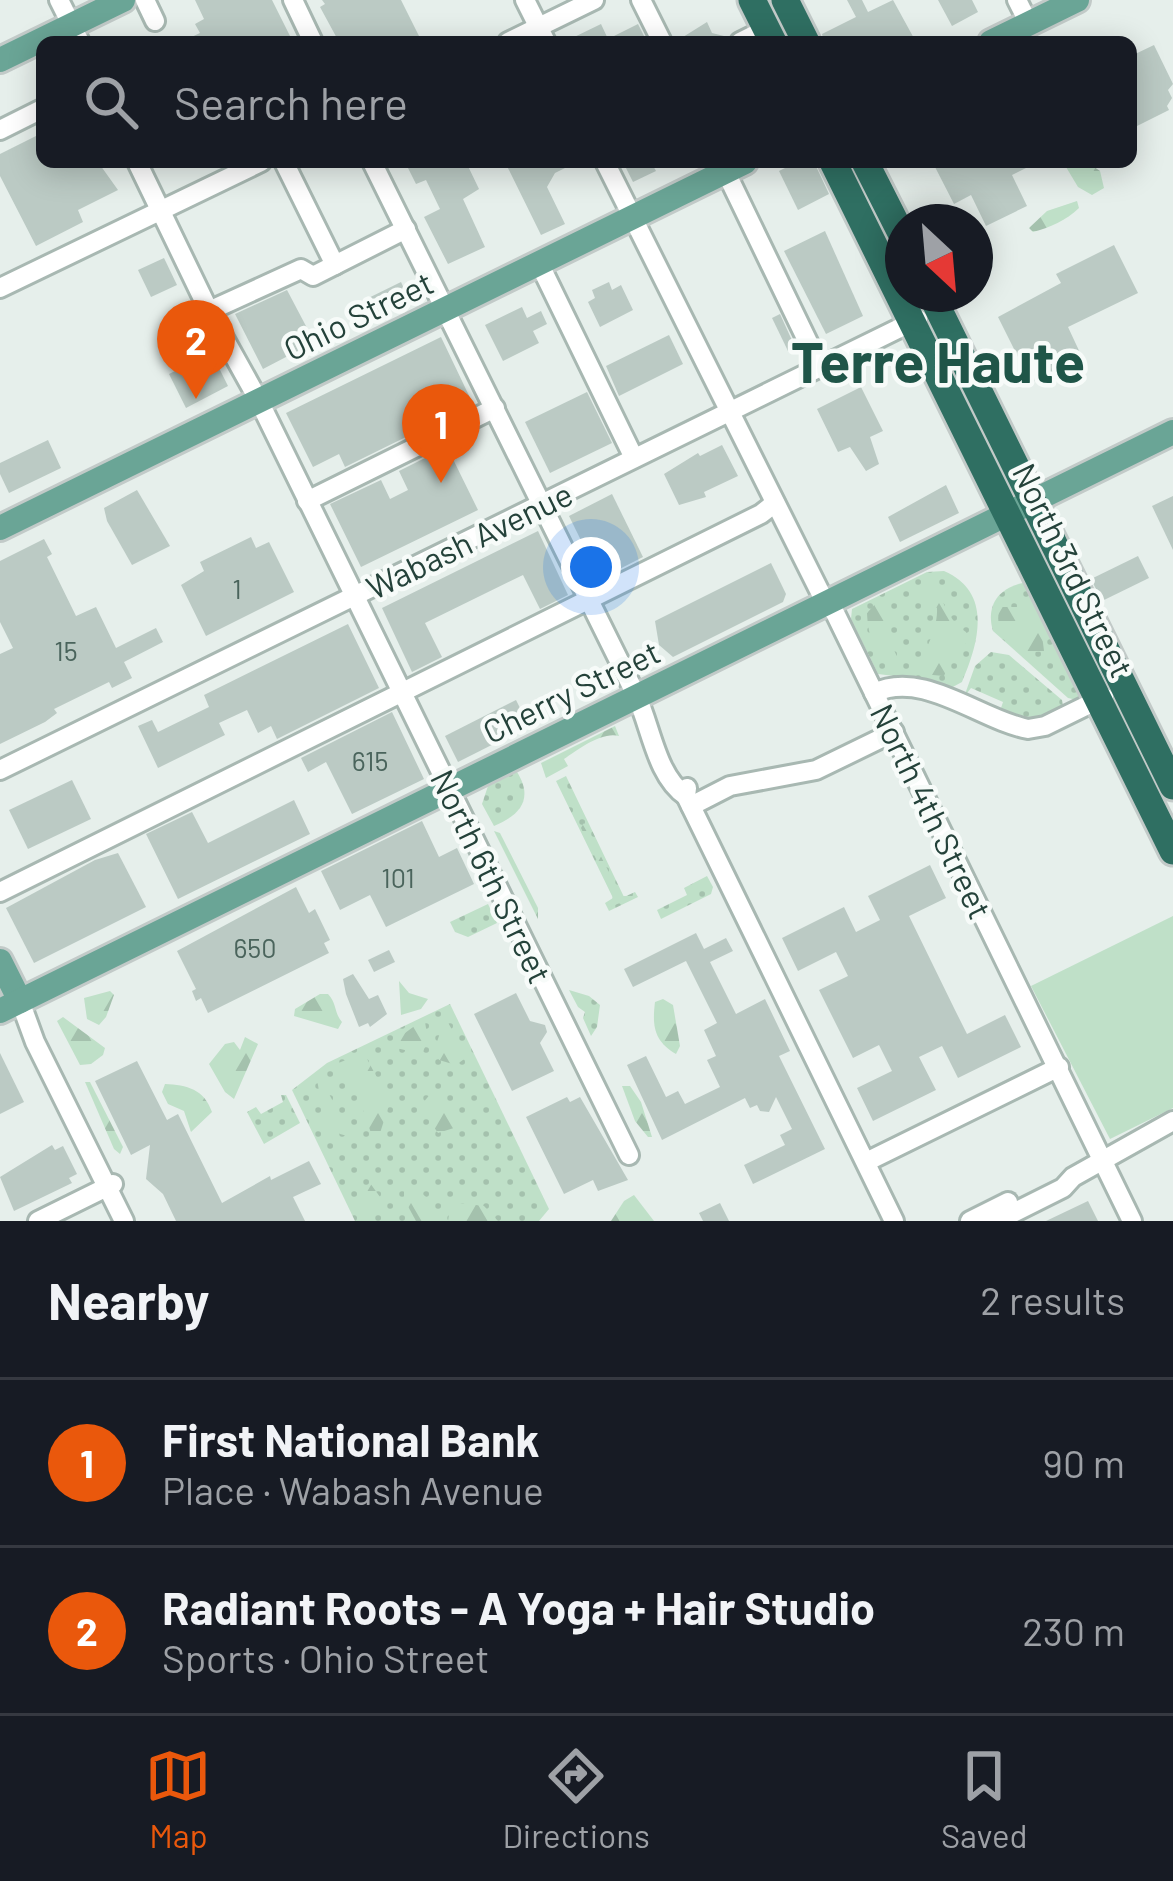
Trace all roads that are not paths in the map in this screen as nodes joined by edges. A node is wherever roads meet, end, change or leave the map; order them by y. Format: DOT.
graph roads {
  1 [pos="59,0"];
  2 [pos="123,0"];
  3 [pos="145,0"];
  4 [pos="525,0"];
  5 [pos="594,0"];
  6 [pos="641,0"];
  7 [pos="660,0"];
  8 [pos="752,0"];
  9 [pos="1017,0"];
  10 [pos="1077,0"];
  11 [pos="296,1"];
  12 [pos="796,4"];
  13 [pos="155,21"];
  14 [pos="1029,24"];
  15 [pos="76,34"];
  16 [pos="543,34"];
  17 [pos="311,36"];
  18 [pos="659,36"];
  19 [pos="670,36"];
  20 [pos="770,36"];
  21 [pos="804,36"];
  22 [pos="1004,36"];
  23 [pos="36,48"];
  24 [pos="0,60"];
  25 [pos="36,112"];
  26 [pos="0,130"];
  27 [pos="140,168"];
  28 [pos="287,168"];
  29 [pos="375,168"];
  30 [pos="608,168"];
  31 [pos="725,168"];
  32 [pos="731,168"];
  33 [pos="836,168"];
  34 [pos="869,168"];
  35 [pos="229,169"];
  36 [pos="887,204"];
  37 [pos="160,210"];
  38 [pos="633,218"];
  39 [pos="406,230"];
  40 [pos="539,263"];
  41 [pos="335,265"];
  42 [pos="0,288"];
  43 [pos="446,309"];
  44 [pos="209,311"];
  45 [pos="922,312"];
  46 [pos="940,312"];
  47 [pos="912,321"];
  48 [pos="820,367"];
  49 [pos="259,401"];
  50 [pos="496,408"];
  51 [pos="728,412"];
  52 [pos="1173,432"];
  53 [pos="634,458"];
  54 [pos="307,501"];
  55 [pos="1032,501"];
  56 [pos="775,503"];
  57 [pos="542,504"];
  58 [pos="1006,514"];
  59 [pos="0,528"];
  60 [pos="353,598"];
  61 [pos="589,599"];
  62 [pos="825,602"];
  63 [pos="1124,687"];
  64 [pos="401,693"];
  65 [pos="874,693"];
  66 [pos="1098,700"];
  67 [pos="641,704"];
  68 [pos="894,732"];
  69 [pos="0,770"];
  70 [pos="1173,786"];
  71 [pos="449,788"];
  72 [pos="688,801"];
  73 [pos="1173,851"];
  74 [pos="0,892"];
  75 [pos="0,961"];
  76 [pos="16,1010"];
  77 [pos="1059,1067"];
  78 [pos="1173,1121"];
  79 [pos="1173,1134"];
  80 [pos="1124,1152"];
  81 [pos="628,1155"];
  82 [pos="866,1162"];
  83 [pos="1102,1162"];
  84 [pos="1073,1177"];
  85 [pos="112,1184"];
  86 [pos="1132,1219"];
  87 [pos="38,1221"];
  88 [pos="124,1221"];
  89 [pos="136,1221"];
  90 [pos="895,1221"];
  91 [pos="970,1221"];
  92 [pos="997,1221"];
  1 -- 15 [label="street"];
  2 -- 15 [label="main road"];
  3 -- 13 [label="street"];
  4 -- 16 [label="street"];
  5 -- 16 [label="street"];
  6 -- 18 [label="street"];
  7 -- 19 [label="street"];
  8 -- 20 [label="highway"];
  9 -- 14 [label="street"];
  10 -- 14 [label="main road"];
  11 -- 17 [label="street"];
  12 -- 21 [label="highway"];
  14 -- 22 [label="main road"];
  23 -- 24 [label="main road"];
  25 -- 26 [label="street"];
  27 -- 37 [label="street, North 6th Street"];
  28 -- 41 [label="street"];
  29 -- 39 [label="street"];
  30 -- 38 [label="street, North 4th Street"];
  31 -- 38 [label="main road, Ohio Street"];
  32 -- 48 [label="street"];
  33 -- 47 [label="highway, North 3rd Street"];
  34 -- 36 [label="highway"];
  35 -- 37 [label="street"];
  37 -- 42 [label="street"];
  37 -- 44 [label="street, North 6th Street"];
  38 -- 40 [label="main road, Ohio Street"];
  38 -- 51 [label="street, North 4th Street"];
  39 -- 41 [label="street"];
  39 -- 43 [label="street"];
  40 -- 43 [label="main road, Ohio Street"];
  40 -- 53 [label="street"];
  41 -- 44 [label="street"];
  43 -- 49 [label="main road, Ohio Street"];
  43 -- 50 [label="street"];
  44 -- 49 [label="street, North 6th Street"];
  45 -- 47 [label="street, Wabash Avenue"];
  46 -- 55 [label="highway, North 3rd Street"];
  47 -- 48 [label="street, Wabash Avenue"];
  47 -- 58 [label="highway, North 3rd Street"];
  48 -- 51 [label="street, Wabash Avenue"];
  49 -- 54 [label="street, North 6th Street"];
  49 -- 59 [label="main road, Ohio Street"];
  50 -- 54 [label="street"];
  50 -- 57 [label="street"];
  51 -- 53 [label="street, Wabash Avenue"];
  51 -- 56 [label="street, North 4th Street"];
  52 -- 55 [label="main road, Cherry Street"];
  53 -- 57 [label="street, Wabash Avenue"];
  54 -- 60 [label="street, North 6th Street"];
  55 -- 58 [label="main road, Cherry Street"];
  55 -- 63 [label="highway, North 3rd Street"];
  56 -- 61 [label="street"];
  56 -- 62 [label="street, North 4th Street"];
  57 -- 60 [label="street, Wabash Avenue"];
  57 -- 61 [label="street"];
  58 -- 62 [label="main road, Cherry Street"];
  58 -- 66 [label="highway, North 3rd Street"];
  60 -- 64 [label="street, North 6th Street"];
  60 -- 69 [label="street, Wabash Avenue"];
  61 -- 64 [label="street"];
  61 -- 67 [label="street"];
  62 -- 65 [label="street, North 4th Street"];
  62 -- 67 [label="main road, Cherry Street"];
  63 -- 66 [label="street"];
  63 -- 70 [label="highway, North 3rd Street"];
  64 -- 71 [label="street, North 6th Street"];
  64 -- 74 [label="street"];
  65 -- 66 [label="street"];
  65 -- 68 [label="street, North 4th Street"];
  66 -- 73 [label="highway, North 3rd Street"];
  67 -- 71 [label="main road, Cherry Street"];
  67 -- 72 [label="street"];
  68 -- 72 [label="street"];
  68 -- 77 [label="street, North 4th Street"];
  71 -- 76 [label="main road, Cherry Street"];
  71 -- 81 [label="street, North 6th Street"];
  72 -- 82 [label="street"];
  75 -- 76 [label="main road"];
  76 -- 85 [label="street"];
  77 -- 82 [label="street"];
  77 -- 83 [label="street, North 4th Street"];
  78 -- 80 [label="street"];
  79 -- 80 [label="street"];
  80 -- 83 [label="street"];
  82 -- 90 [label="street"];
  83 -- 84 [label="street"];
  83 -- 86 [label="street, North 4th Street"];
  84 -- 91 [label="street"];
  84 -- 92 [label="street"];
  85 -- 87 [label="street"];
  85 -- 88 [label="street"];
  85 -- 89 [label="street"];
}
